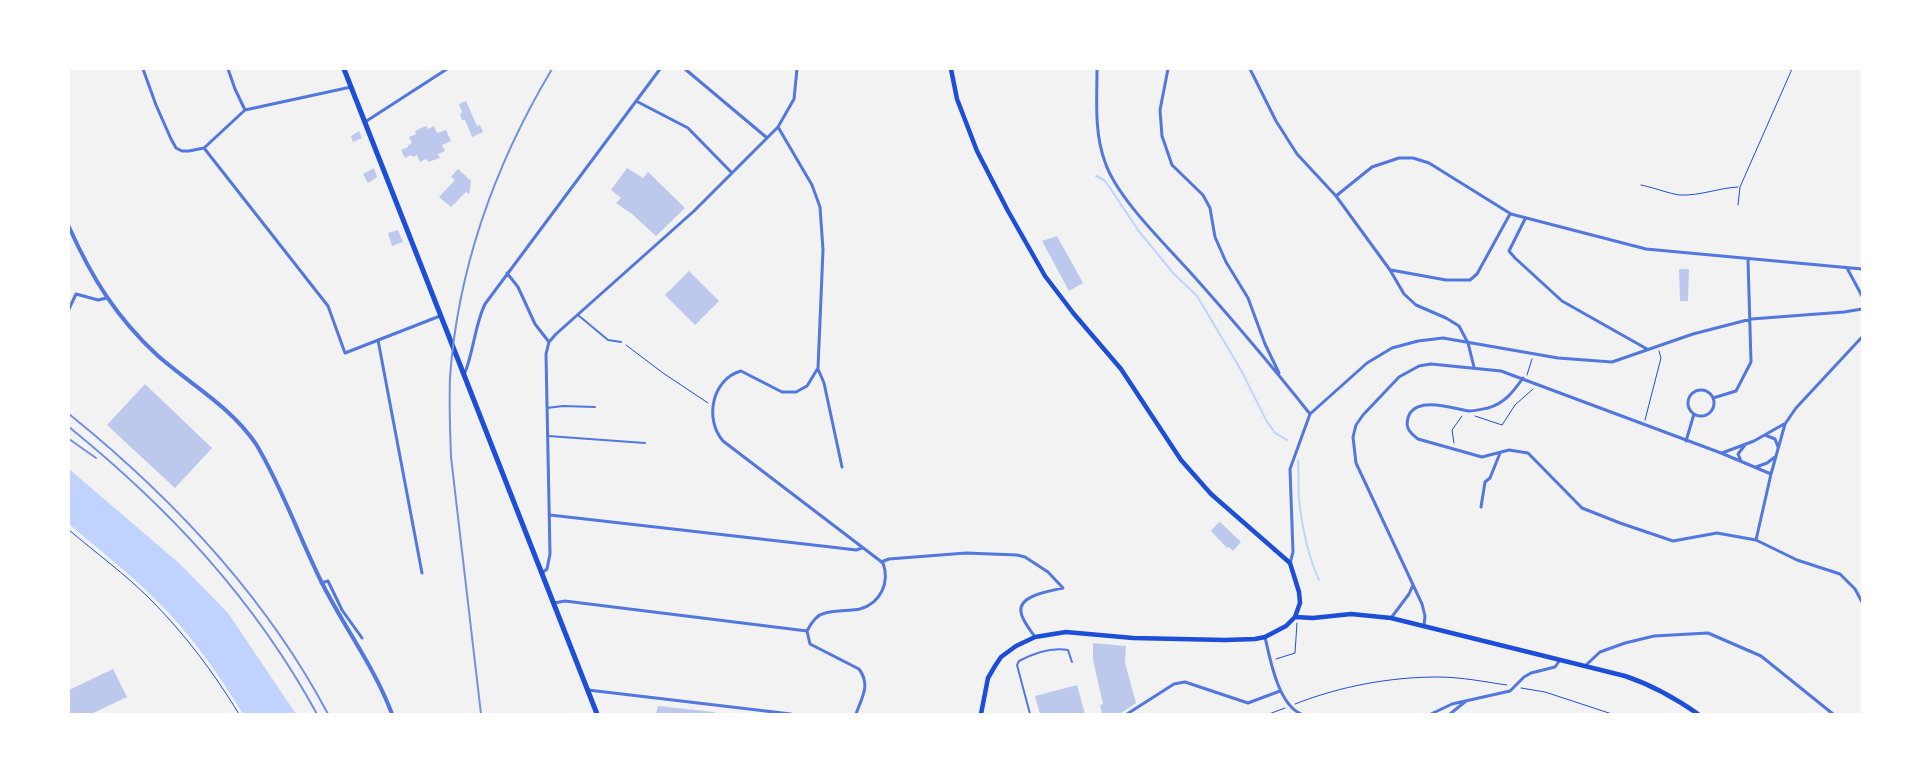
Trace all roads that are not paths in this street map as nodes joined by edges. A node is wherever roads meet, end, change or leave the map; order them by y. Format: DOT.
graph roads {
  1 [pos="144,69"];
  2 [pos="228,69"];
  3 [pos="344,69"];
  4 [pos="448,69"];
  5 [pos="660,69"];
  6 [pos="685,69"];
  7 [pos="797,69"];
  8 [pos="951,69"];
  9 [pos="1097,69"];
  10 [pos="1168,69"];
  11 [pos="1250,69"];
  12 [pos="352,87"];
  13 [pos="636,101"];
  14 [pos="245,110"];
  15 [pos="365,122"];
  16 [pos="778,127"];
  17 [pos="766,137"];
  18 [pos="204,148"];
  19 [pos="731,172"];
  20 [pos="1336,196"];
  21 [pos="1510,214"];
  22 [pos="1525,218"];
  23 [pos="69,227"];
  24 [pos="1748,260"];
  25 [pos="1847,268"];
  26 [pos="1390,270"];
  27 [pos="1862,270"];
  28 [pos="507,273"];
  29 [pos="1862,296"];
  30 [pos="107,298"];
  31 [pos="69,309"];
  32 [pos="1862,309"];
  33 [pos="440,316"];
  34 [pos="578,316"];
  35 [pos="1751,319"];
  36 [pos="1862,337"];
  37 [pos="378,340"];
  38 [pos="549,342"];
  39 [pos="621,342"];
  40 [pos="1647,349"];
  41 [pos="1474,367"];
  42 [pos="818,368"];
  43 [pos="463,375"];
  44 [pos="1281,378"];
  45 [pos="1523,378"];
  46 [pos="1713,398"];
  47 [pos="595,407"];
  48 [pos="547,408"];
  49 [pos="1310,414"];
  50 [pos="1694,414"];
  51 [pos="1785,424"];
  52 [pos="1764,435"];
  53 [pos="548,436"];
  54 [pos="1686,440"];
  55 [pos="645,443"];
  56 [pos="1747,443"];
  57 [pos="1778,448"];
  58 [pos="1500,452"];
  59 [pos="1721,453"];
  60 [pos="1776,456"];
  61 [pos="1741,461"];
  62 [pos="842,467"];
  63 [pos="1756,468"];
  64 [pos="1771,474"];
  65 [pos="1481,507"];
  66 [pos="550,515"];
  67 [pos="1756,540"];
  68 [pos="862,548"];
  69 [pos="881,562"];
  70 [pos="1290,563"];
  71 [pos="422,573"];
  72 [pos="541,573"];
  73 [pos="322,582"];
  74 [pos="1413,585"];
  75 [pos="1862,602"];
  76 [pos="553,603"];
  77 [pos="1296,617"];
  78 [pos="1392,618"];
  79 [pos="1424,626"];
  80 [pos="806,631"];
  81 [pos="1035,637"];
  82 [pos="1265,637"];
  83 [pos="362,638"];
  84 [pos="1560,660"];
  85 [pos="1072,662"];
  86 [pos="1585,666"];
  87 [pos="587,690"];
  88 [pos="1280,690"];
  89 [pos="1466,701"];
  90 [pos="392,714"];
  91 [pos="597,714"];
  92 [pos="790,714"];
  93 [pos="856,714"];
  94 [pos="981,714"];
  95 [pos="1030,714"];
  96 [pos="1127,714"];
  97 [pos="1301,714"];
  98 [pos="1431,714"];
  99 [pos="1450,714"];
  100 [pos="1698,714"];
  101 [pos="1833,714"];
  1 -- 18 [label="street"];
  2 -- 14 [label="street"];
  3 -- 12 [label="main road"];
  4 -- 15 [label="street"];
  5 -- 13 [label="street"];
  6 -- 17 [label="street"];
  7 -- 16 [label="street"];
  8 -- 70 [label="main road"];
  9 -- 44 [label="street"];
  10 -- 44 [label="street"];
  11 -- 20 [label="street"];
  12 -- 14 [label="street"];
  12 -- 15 [label="main road"];
  13 -- 19 [label="street"];
  13 -- 28 [label="street"];
  14 -- 18 [label="street"];
  15 -- 33 [label="main road"];
  16 -- 17 [label="street"];
  16 -- 42 [label="street"];
  17 -- 19 [label="street"];
  18 -- 37 [label="street"];
  19 -- 34 [label="street"];
  20 -- 21 [label="street"];
  20 -- 26 [label="street"];
  21 -- 22 [label="street"];
  21 -- 26 [label="street"];
  22 -- 24 [label="street"];
  22 -- 40 [label="street"];
  23 -- 30 [label="street"];
  24 -- 25 [label="street"];
  24 -- 35 [label="street"];
  25 -- 27 [label="street"];
  25 -- 29 [label="street"];
  26 -- 41 [label="street"];
  28 -- 38 [label="street"];
  28 -- 43 [label="street"];
  30 -- 31 [label="street"];
  30 -- 73 [label="street"];
  32 -- 35 [label="street"];
  33 -- 37 [label="street"];
  33 -- 43 [label="main road"];
  34 -- 38 [label="street"];
  34 -- 39 [label="lane"];
  35 -- 40 [label="street"];
  35 -- 46 [label="street"];
  36 -- 51 [label="street"];
  37 -- 71 [label="street"];
  38 -- 48 [label="street"];
  40 -- 49 [label="street"];
  41 -- 45 [label="street"];
  41 -- 74 [label="street"];
  42 -- 62 [label="street"];
  42 -- 68 [label="street"];
  43 -- 72 [label="main road"];
  44 -- 49 [label="street"];
  45 -- 54 [label="street"];
  45 -- 58 [label="street"];
  46 -- 50 [label="street"];
  46 -- 50 [label="street"];
  47 -- 48 [label="lane"];
  48 -- 53 [label="street"];
  49 -- 70 [label="street"];
  50 -- 54 [label="street"];
  51 -- 52 [label="street"];
  51 -- 57 [label="street"];
  52 -- 56 [label="street"];
  52 -- 57 [label="street"];
  53 -- 55 [label="lane"];
  53 -- 66 [label="street"];
  54 -- 59 [label="street"];
  56 -- 59 [label="street"];
  56 -- 61 [label="street"];
  57 -- 60 [label="street"];
  58 -- 65 [label="street"];
  58 -- 67 [label="street"];
  59 -- 61 [label="street"];
  60 -- 63 [label="street"];
  60 -- 64 [label="street"];
  61 -- 63 [label="street"];
  63 -- 64 [label="street"];
  64 -- 67 [label="street"];
  66 -- 68 [label="street"];
  66 -- 72 [label="street"];
  67 -- 75 [label="street"];
  68 -- 69 [label="street"];
  69 -- 80 [label="street"];
  69 -- 81 [label="street"];
  70 -- 77 [label="main road"];
  72 -- 76 [label="main road"];
  73 -- 83 [label="street"];
  73 -- 90 [label="street"];
  74 -- 78 [label="street"];
  74 -- 79 [label="street"];
  76 -- 80 [label="street"];
  76 -- 87 [label="main road"];
  77 -- 78 [label="main road"];
  77 -- 82 [label="main road"];
  78 -- 79 [label="main road"];
  79 -- 84 [label="main road"];
  80 -- 93 [label="street"];
  81 -- 82 [label="main road"];
  81 -- 94 [label="main road"];
  82 -- 88 [label="street"];
  84 -- 86 [label="main road"];
  84 -- 89 [label="street"];
  85 -- 95 [label="lane"];
  86 -- 100 [label="main road"];
  86 -- 101 [label="street"];
  87 -- 91 [label="main road"];
  87 -- 92 [label="street"];
  88 -- 96 [label="street"];
  88 -- 97 [label="street"];
  89 -- 98 [label="street"];
  89 -- 99 [label="street"];
}
